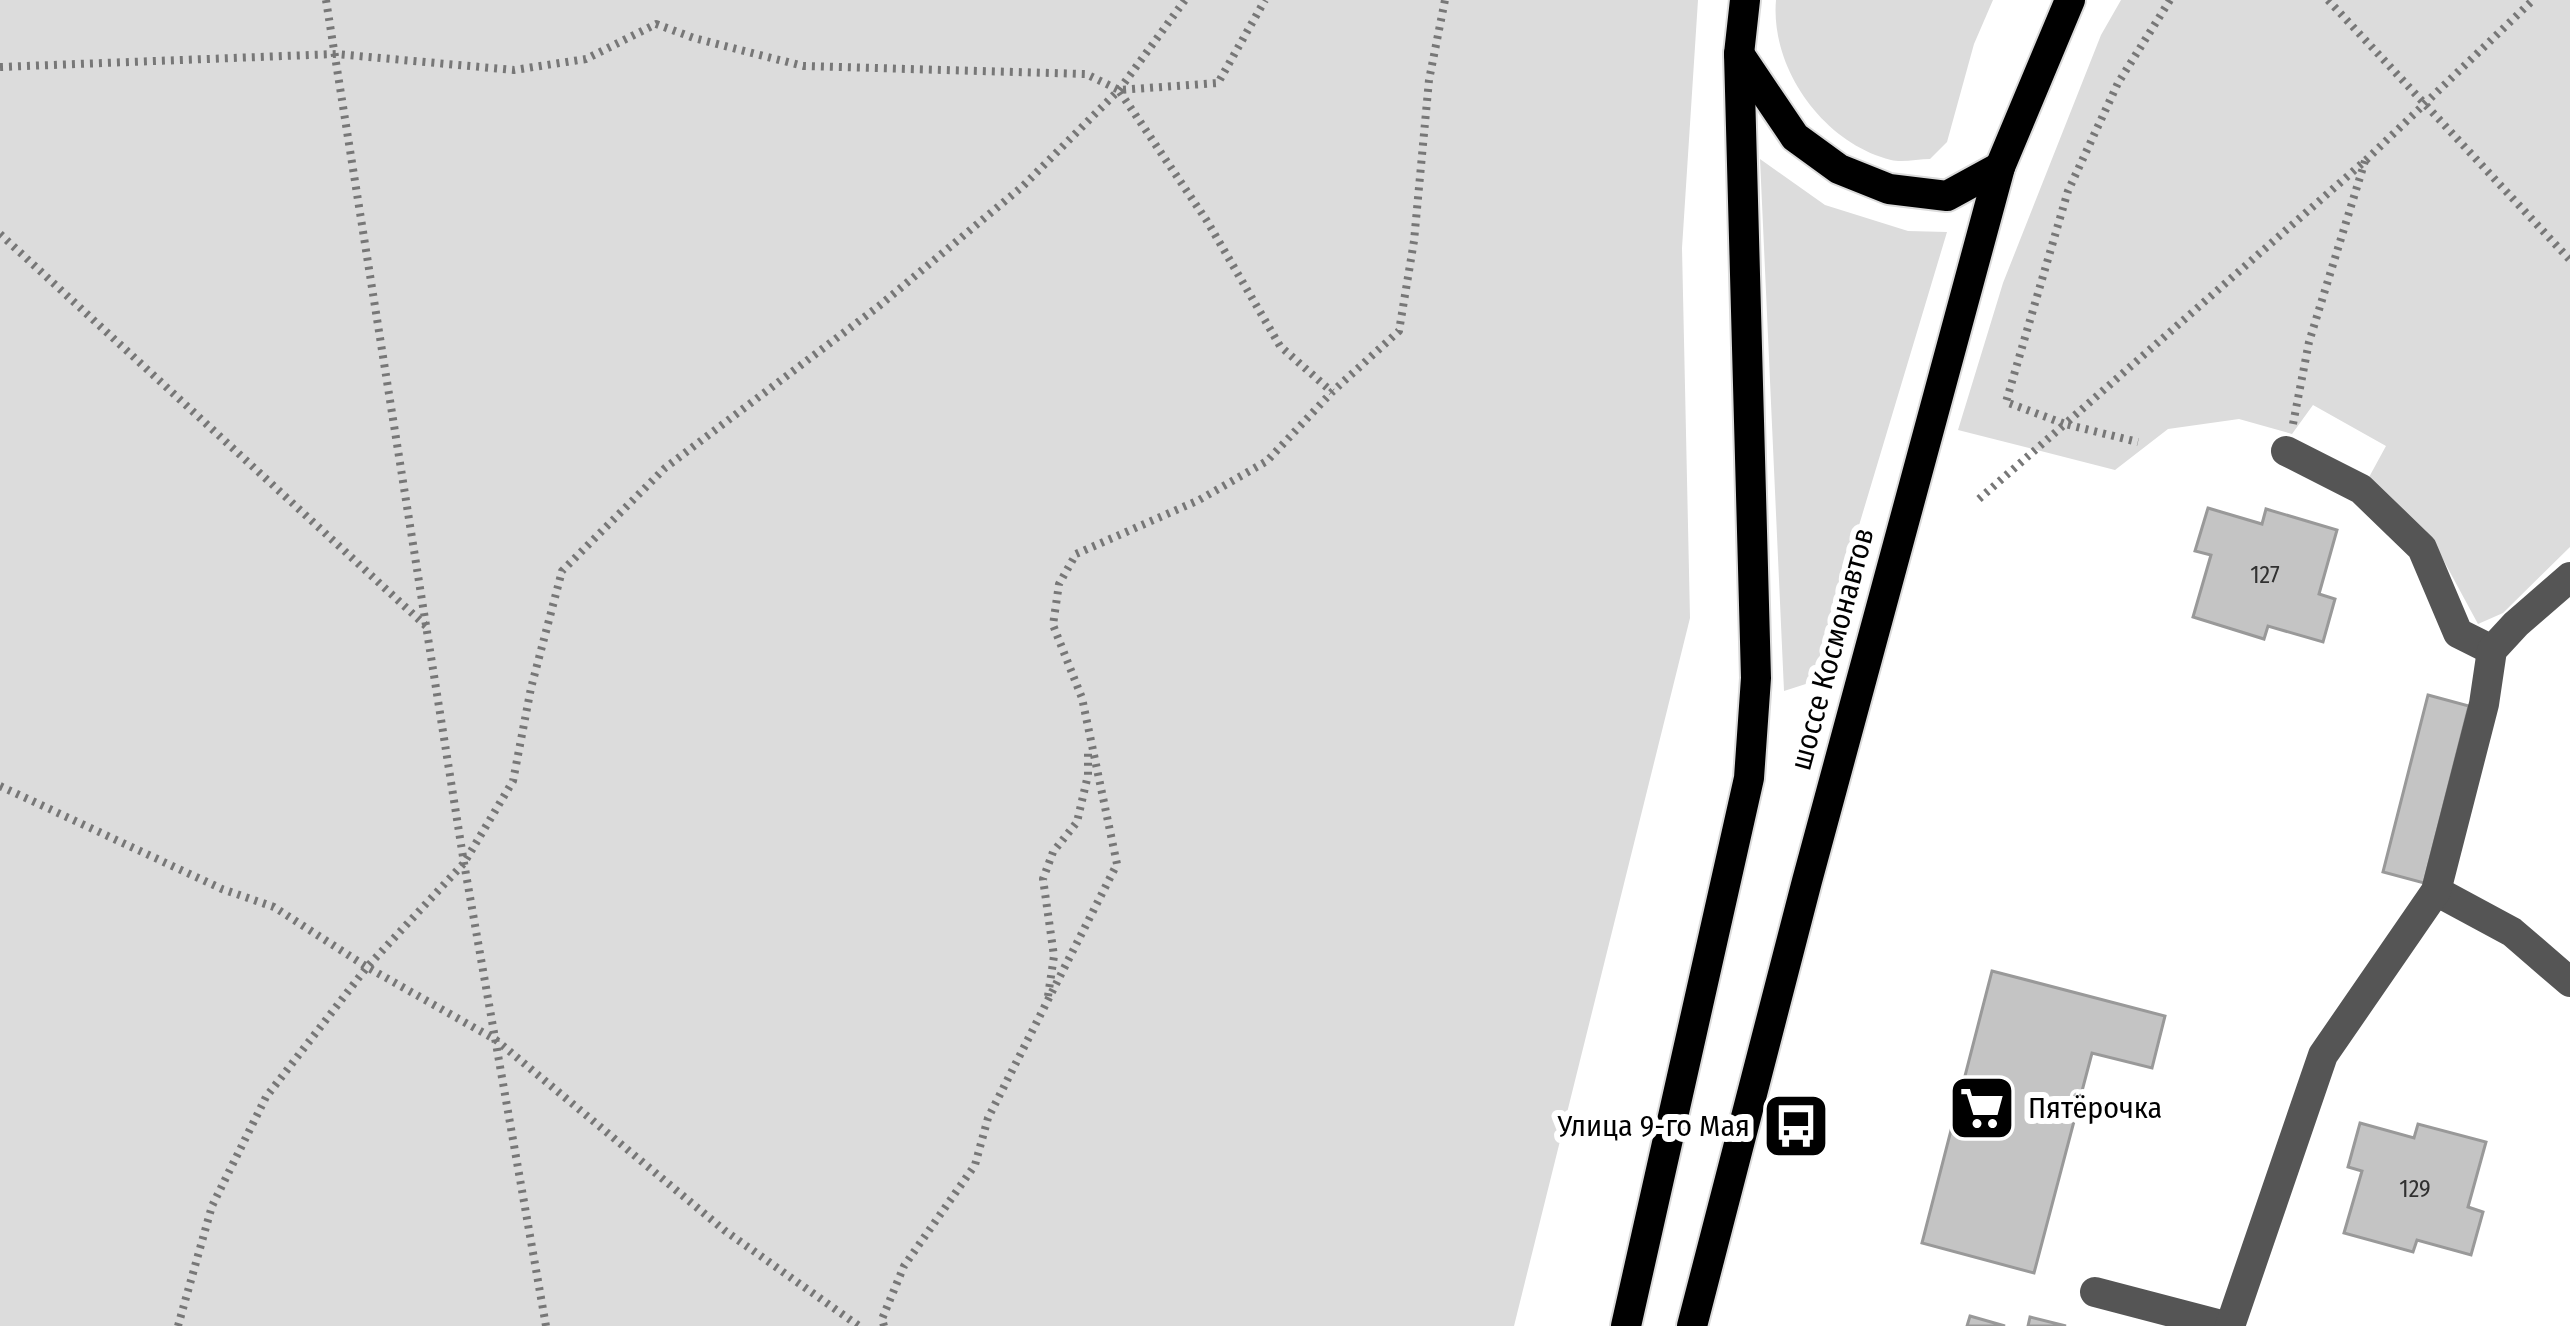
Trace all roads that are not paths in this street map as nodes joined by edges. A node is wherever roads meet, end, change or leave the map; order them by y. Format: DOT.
graph roads {
  1 [pos="1745,0"];
  2 [pos="2070,0"];
  3 [pos="1738,54"];
  4 [pos="2000,167"];
  5 [pos="2287,451"];
  6 [pos="2570,577"];
  7 [pos="2492,650"];
  8 [pos="2436,891"];
  9 [pos="2570,982"];
  10 [pos="2095,1292"];
  11 [pos="1626,1326"];
  12 [pos="1692,1326"];
  13 [pos="2227,1326"];
  1 -- 3 [label="main road, шоссе Космонавтов"];
  2 -- 4 [label="main road, шоссе Космонавтов"];
  3 -- 4 [label="main road"];
  3 -- 11 [label="main road, шоссе Космонавтов"];
  4 -- 12 [label="main road, шоссе Космонавтов"];
  5 -- 7 [label="street"];
  6 -- 7 [label="street"];
  7 -- 8 [label="street"];
  8 -- 9 [label="street"];
  8 -- 13 [label="street"];
  10 -- 13 [label="street"];
}
